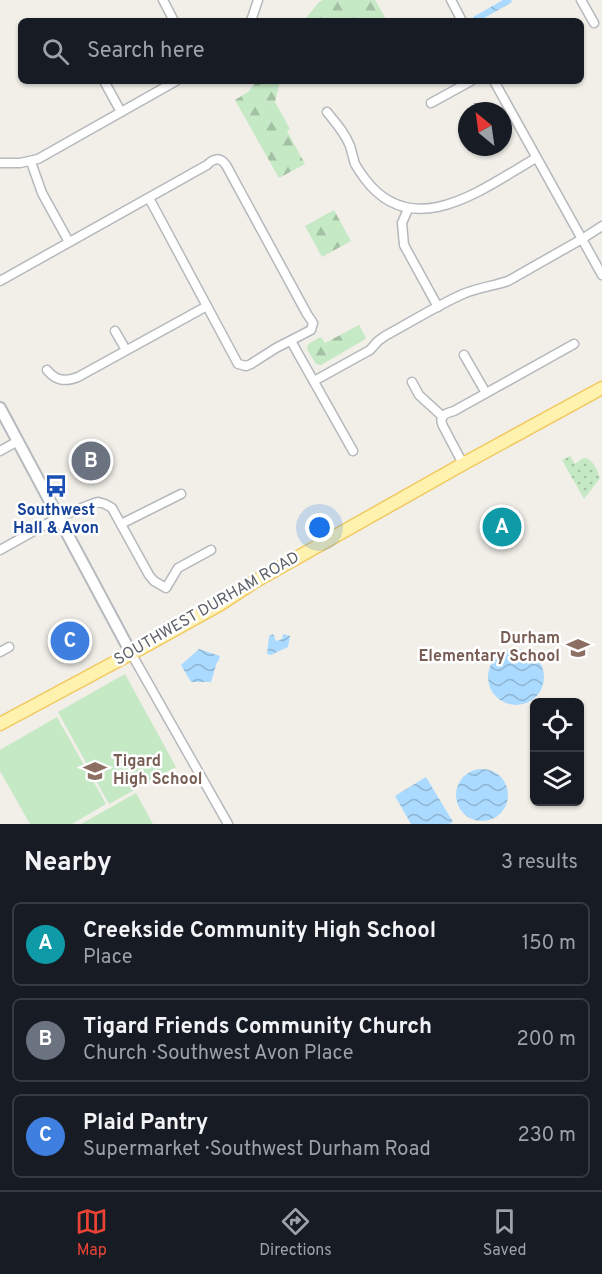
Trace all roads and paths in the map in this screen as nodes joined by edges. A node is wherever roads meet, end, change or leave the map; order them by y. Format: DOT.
graph roads {
  1 [pos="163,0"];
  2 [pos="258,0"];
  3 [pos="451,0"];
  4 [pos="581,0"];
  5 [pos="172,18"];
  6 [pos="252,18"];
  7 [pos="460,18"];
  8 [pos="594,23"];
  9 [pos="106,84"];
  10 [pos="171,84"];
  11 [pos="466,84"];
  12 [pos="496,84"];
  13 [pos="431,103"];
  14 [pos="121,112"];
  15 [pos="327,112"];
  16 [pos="536,158"];
  17 [pos="31,162"];
  18 [pos="0,163"];
  19 [pos="149,198"];
  20 [pos="408,209"];
  21 [pos="602,226"];
  22 [pos="582,239"];
  23 [pos="69,242"];
  24 [pos="602,275"];
  25 [pos="0,281"];
  26 [pos="207,306"];
  27 [pos="438,307"];
  28 [pos="115,331"];
  29 [pos="291,341"];
  30 [pos="574,344"];
  31 [pos="126,350"];
  32 [pos="464,355"];
  33 [pos="46,370"];
  34 [pos="314,381"];
  35 [pos="412,382"];
  36 [pos="602,388"];
  37 [pos="486,393"];
  38 [pos="0,408"];
  39 [pos="442,416"];
  40 [pos="18,441"];
  41 [pos="0,451"];
  42 [pos="353,451"];
  43 [pos="463,464"];
  44 [pos="181,494"];
  45 [pos="59,517"];
  46 [pos="121,524"];
  47 [pos="0,550"];
  48 [pos="212,550"];
  49 [pos="9,647"];
  50 [pos="0,652"];
  51 [pos="131,653"];
  52 [pos="0,724"];
  53 [pos="228,824"];
  1 -- 5 [label="street"];
  2 -- 6 [label="street"];
  3 -- 7 [label="street"];
  4 -- 8 [label="street"];
  9 -- 14 [label="street"];
  10 -- 14 [label="street"];
  11 -- 13 [label="street"];
  12 -- 16 [label="street"];
  14 -- 17 [label="street"];
  15 -- 20 [label="street"];
  16 -- 20 [label="street"];
  16 -- 22 [label="street"];
  17 -- 18 [label="street"];
  17 -- 23 [label="street"];
  19 -- 23 [label="street"];
  19 -- 26 [label="street"];
  19 -- 29 [label="street"];
  20 -- 27 [label="street"];
  21 -- 22 [label="street"];
  22 -- 24 [label="street"];
  22 -- 27 [label="street"];
  23 -- 25 [label="street"];
  26 -- 29 [label="street"];
  26 -- 31 [label="street"];
  27 -- 34 [label="street"];
  28 -- 31 [label="street"];
  29 -- 34 [label="street"];
  30 -- 37 [label="street"];
  31 -- 33 [label="street"];
  32 -- 37 [label="street"];
  34 -- 42 [label="street"];
  35 -- 39 [label="street"];
  36 -- 43 [label="main road, SOUTHWEST DURHAM ROAD"];
  37 -- 39 [label="street"];
  38 -- 40 [label="main road"];
  39 -- 43 [label="street"];
  40 -- 41 [label="street"];
  40 -- 45 [label="main road"];
  43 -- 51 [label="main road, SOUTHWEST DURHAM ROAD"];
  44 -- 46 [label="street"];
  45 -- 46 [label="street"];
  45 -- 47 [label="street"];
  45 -- 51 [label="main road"];
  46 -- 48 [label="street"];
  49 -- 50 [label="street"];
  51 -- 52 [label="main road, SOUTHWEST DURHAM ROAD"];
  51 -- 53 [label="street"];
}
